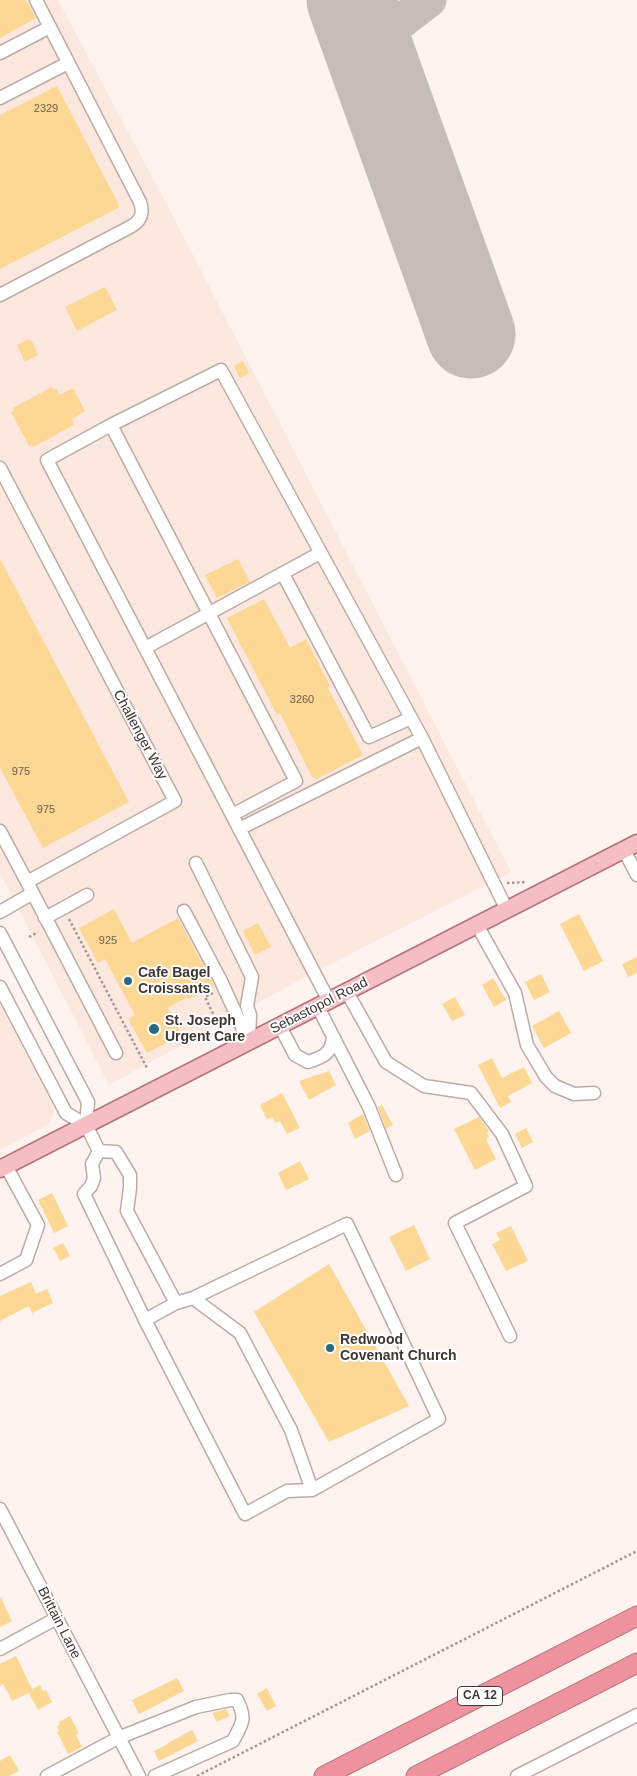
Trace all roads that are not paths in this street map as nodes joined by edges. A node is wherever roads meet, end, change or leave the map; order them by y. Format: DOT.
graph roads {
  1 [pos="36,0"];
  2 [pos="50,27"];
  3 [pos="0,53"];
  4 [pos="68,63"];
  5 [pos="0,98"];
  6 [pos="0,295"];
  7 [pos="111,425"];
  8 [pos="0,468"];
  9 [pos="320,553"];
  10 [pos="282,574"];
  11 [pos="209,614"];
  12 [pos="145,648"];
  13 [pos="411,718"];
  14 [pos="422,738"];
  15 [pos="232,815"];
  16 [pos="239,829"];
  17 [pos="0,831"];
  18 [pos="630,847"];
  19 [pos="196,863"];
  20 [pos="637,875"];
  21 [pos="30,888"];
  22 [pos="87,895"];
  23 [pos="507,910"];
  24 [pos="184,911"];
  25 [pos="0,912"];
  26 [pos="45,918"];
  27 [pos="478,925"];
  28 [pos="0,932"];
  29 [pos="0,987"];
  30 [pos="347,992"];
  31 [pos="324,1004"];
  32 [pos="280,1026"];
  33 [pos="333,1038"];
  34 [pos="249,1042"];
  35 [pos="116,1053"];
  36 [pos="594,1094"];
  37 [pos="86,1125"];
  38 [pos="99,1151"];
  39 [pos="3,1168"];
  40 [pos="396,1176"];
  41 [pos="0,1274"];
  42 [pos="193,1298"];
  43 [pos="176,1303"];
  44 [pos="145,1320"];
  45 [pos="510,1336"];
  46 [pos="312,1490"];
  47 [pos="0,1509"];
  48 [pos="4,1526"];
  49 [pos="637,1616"];
  50 [pos="57,1618"];
  51 [pos="0,1649"];
  52 [pos="637,1663"];
  53 [pos="637,1715"];
  54 [pos="118,1738"];
  55 [pos="46,1776"];
  56 [pos="139,1776"];
  57 [pos="154,1776"];
  58 [pos="324,1776"];
  59 [pos="416,1776"];
  60 [pos="516,1776"];
  1 -- 2 [label="street"];
  2 -- 3 [label="street"];
  2 -- 4 [label="street"];
  4 -- 5 [label="street"];
  4 -- 6 [label="street"];
  7 -- 9 [label="street"];
  7 -- 11 [label="street"];
  7 -- 12 [label="street"];
  8 -- 21 [label="street, Challenger Way"];
  9 -- 10 [label="street"];
  9 -- 13 [label="street"];
  10 -- 11 [label="street"];
  10 -- 13 [label="street"];
  11 -- 12 [label="street"];
  11 -- 15 [label="street"];
  12 -- 15 [label="street"];
  13 -- 14 [label="street"];
  14 -- 16 [label="street"];
  14 -- 23 [label="street"];
  15 -- 16 [label="street"];
  16 -- 31 [label="street"];
  17 -- 21 [label="street"];
  18 -- 20 [label="street"];
  18 -- 23 [label="main road, Sebastopol Road"];
  19 -- 34 [label="street"];
  21 -- 25 [label="street"];
  21 -- 26 [label="street"];
  22 -- 26 [label="street"];
  23 -- 27 [label="main road, Sebastopol Road"];
  24 -- 34 [label="street"];
  26 -- 35 [label="street"];
  27 -- 30 [label="main road, Sebastopol Road"];
  27 -- 36 [label="street"];
  28 -- 37 [label="street"];
  29 -- 37 [label="street"];
  30 -- 31 [label="main road, Sebastopol Road"];
  30 -- 45 [label="street"];
  31 -- 32 [label="main road, Sebastopol Road"];
  31 -- 33 [label="street"];
  32 -- 33 [label="street"];
  32 -- 34 [label="main road, Sebastopol Road"];
  33 -- 40 [label="street"];
  34 -- 37 [label="main road, Sebastopol Road"];
  37 -- 38 [label="street"];
  37 -- 39 [label="main road, Sebastopol Road"];
  38 -- 43 [label="street"];
  38 -- 44 [label="street"];
  39 -- 41 [label="street"];
  42 -- 43 [label="street"];
  42 -- 46 [label="street"];
  42 -- 46 [label="street"];
  43 -- 44 [label="street"];
  44 -- 46 [label="street"];
  47 -- 48 [label="street, Brittain Lane"];
  48 -- 50 [label="street, Brittain Lane"];
  49 -- 58 [label="highway, CA 12"];
  50 -- 51 [label="street"];
  50 -- 54 [label="street, Brittain Lane"];
  52 -- 59 [label="highway"];
  53 -- 60 [label="street"];
  54 -- 55 [label="street"];
  54 -- 56 [label="street, Brittain Lane"];
  54 -- 57 [label="street"];
}
